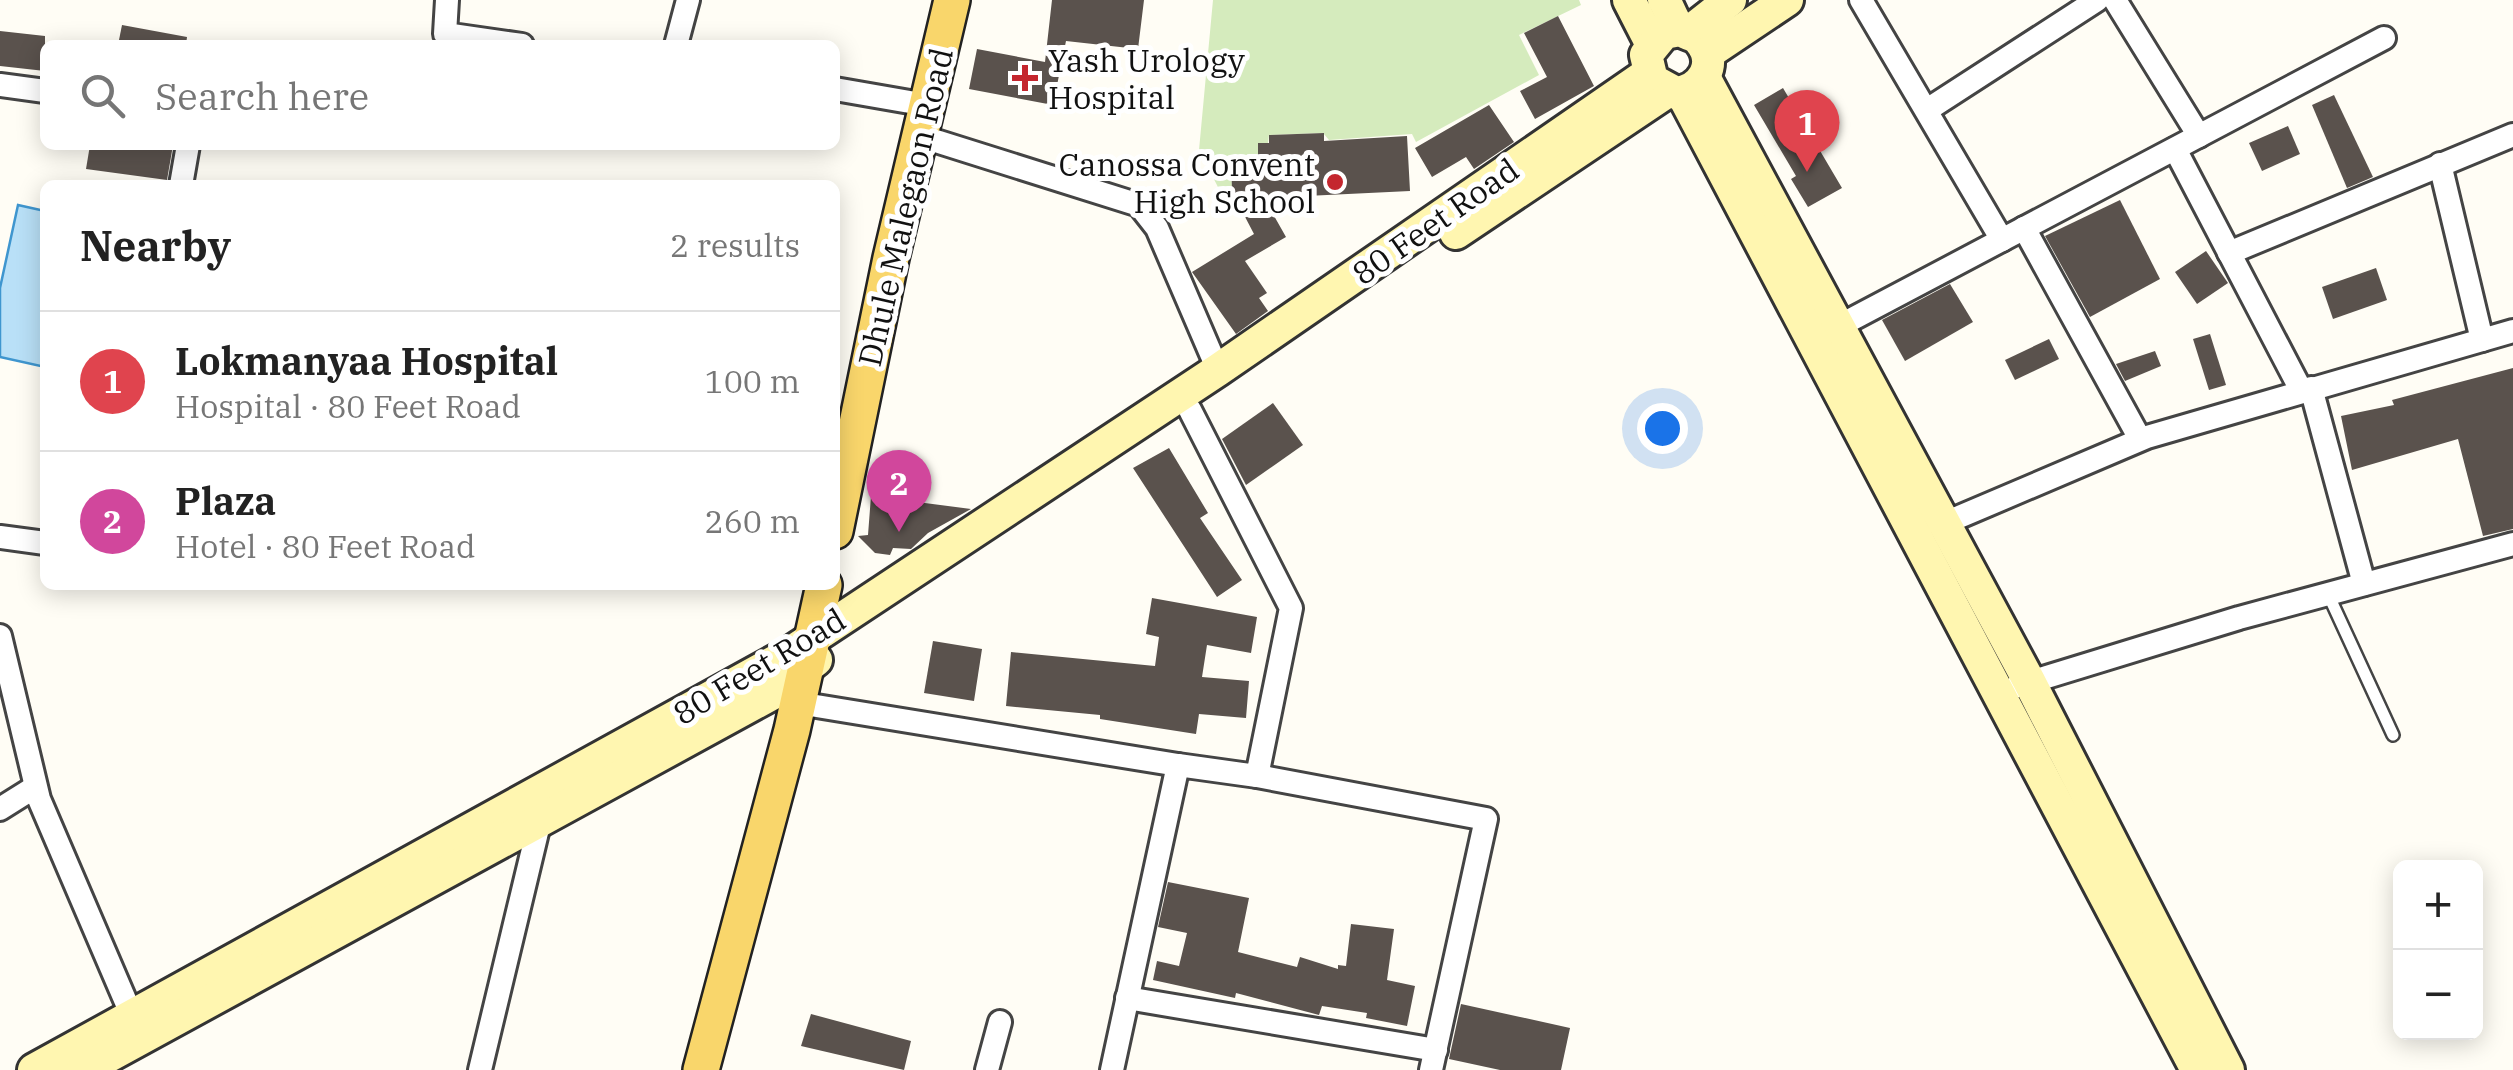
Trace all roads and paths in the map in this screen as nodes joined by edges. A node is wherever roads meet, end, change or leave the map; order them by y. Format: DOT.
graph roads {
  1 [pos="446,0"];
  2 [pos="688,0"];
  3 [pos="928,0"];
  4 [pos="952,0"];
  5 [pos="1629,0"];
  6 [pos="1664,0"];
  7 [pos="1730,0"];
  8 [pos="1787,0"];
  9 [pos="1861,0"];
  10 [pos="2097,0"];
  11 [pos="2114,0"];
  12 [pos="2384,38"];
  13 [pos="445,39"];
  14 [pos="677,40"];
  15 [pos="1679,62"];
  16 [pos="0,84"];
  17 [pos="40,90"];
  18 [pos="840,91"];
  19 [pos="1927,110"];
  20 [pos="917,113"];
  21 [pos="2513,134"];
  22 [pos="2199,136"];
  23 [pos="2175,149"];
  24 [pos="187,150"];
  25 [pos="2440,164"];
  26 [pos="183,180"];
  27 [pos="2024,228"];
  28 [pos="2002,240"];
  29 [pos="2230,252"];
  30 [pos="1839,326"];
  31 [pos="2513,331"];
  32 [pos="2482,340"];
  33 [pos="1218,370"];
  34 [pos="2306,389"];
  35 [pos="840,400"];
  36 [pos="1190,410"];
  37 [pos="2140,439"];
  38 [pos="840,506"];
  39 [pos="1945,523"];
  40 [pos="0,537"];
  41 [pos="40,543"];
  42 [pos="2513,544"];
  43 [pos="2364,584"];
  44 [pos="801,590"];
  45 [pos="822,590"];
  46 [pos="2328,594"];
  47 [pos="0,636"];
  48 [pos="802,653"];
  49 [pos="2016,687"];
  50 [pos="788,697"];
  51 [pos="2393,735"];
  52 [pos="1178,765"];
  53 [pos="1257,776"];
  54 [pos="36,787"];
  55 [pos="0,809"];
  56 [pos="540,820"];
  57 [pos="1127,998"];
  58 [pos="132,1016"];
  59 [pos="1000,1022"];
  60 [pos="1433,1060"];
  61 [pos="34,1070"];
  62 [pos="83,1070"];
  63 [pos="480,1070"];
  64 [pos="678,1070"];
  65 [pos="701,1070"];
  66 [pos="987,1070"];
  67 [pos="1112,1070"];
  68 [pos="2198,1070"];
  69 [pos="2228,1070"];
  1 -- 13 [label="street"];
  2 -- 14 [label="street"];
  3 -- 20 [label="main road"];
  4 -- 20 [label="main road, Dhule Malegaon Road"];
  5 -- 15 [label="main road"];
  6 -- 15 [label="main road"];
  7 -- 15 [label="main road, 80 Feet Road"];
  8 -- 15 [label="main road, 80 Feet Road"];
  9 -- 19 [label="street"];
  10 -- 19 [label="street"];
  11 -- 22 [label="street"];
  12 -- 22 [label="street"];
  15 -- 30 [label="main road"];
  15 -- 33 [label="main road, 80 Feet Road"];
  15 -- 36 [label="main road, 80 Feet Road"];
  15 -- 49 [label="main road"];
  16 -- 17 [label="street"];
  18 -- 20 [label="street"];
  19 -- 28 [label="street"];
  20 -- 33 [label="street"];
  20 -- 35 [label="main road"];
  20 -- 38 [label="main road, Dhule Malegaon Road"];
  21 -- 25 [label="street"];
  22 -- 23 [label="street"];
  23 -- 27 [label="street"];
  23 -- 29 [label="street"];
  24 -- 26 [label="street"];
  25 -- 29 [label="street"];
  25 -- 32 [label="street"];
  27 -- 28 [label="street"];
  27 -- 37 [label="street"];
  28 -- 30 [label="street"];
  29 -- 34 [label="street"];
  30 -- 39 [label="main road"];
  31 -- 32 [label="street"];
  32 -- 34 [label="street"];
  33 -- 48 [label="main road, 80 Feet Road"];
  34 -- 37 [label="street"];
  34 -- 43 [label="street"];
  36 -- 48 [label="main road, 80 Feet Road"];
  36 -- 53 [label="street"];
  37 -- 39 [label="street"];
  39 -- 49 [label="main road"];
  40 -- 41 [label="street"];
  42 -- 43 [label="street"];
  43 -- 46 [label="street"];
  44 -- 48 [label="main road"];
  45 -- 48 [label="main road"];
  46 -- 49 [label="street"];
  46 -- 51 [label="lane"];
  47 -- 54 [label="street"];
  48 -- 50 [label="main road"];
  48 -- 58 [label="main road, 80 Feet Road"];
  49 -- 68 [label="main road"];
  49 -- 69 [label="main road"];
  50 -- 52 [label="street"];
  50 -- 56 [label="main road, 80 Feet Road"];
  50 -- 64 [label="main road"];
  50 -- 65 [label="main road"];
  52 -- 53 [label="street"];
  52 -- 57 [label="street"];
  53 -- 60 [label="street"];
  54 -- 55 [label="street"];
  54 -- 58 [label="street"];
  56 -- 62 [label="main road, 80 Feet Road"];
  56 -- 63 [label="street"];
  57 -- 60 [label="street"];
  57 -- 67 [label="street"];
  58 -- 61 [label="main road, 80 Feet Road"];
  59 -- 66 [label="street"];
}
